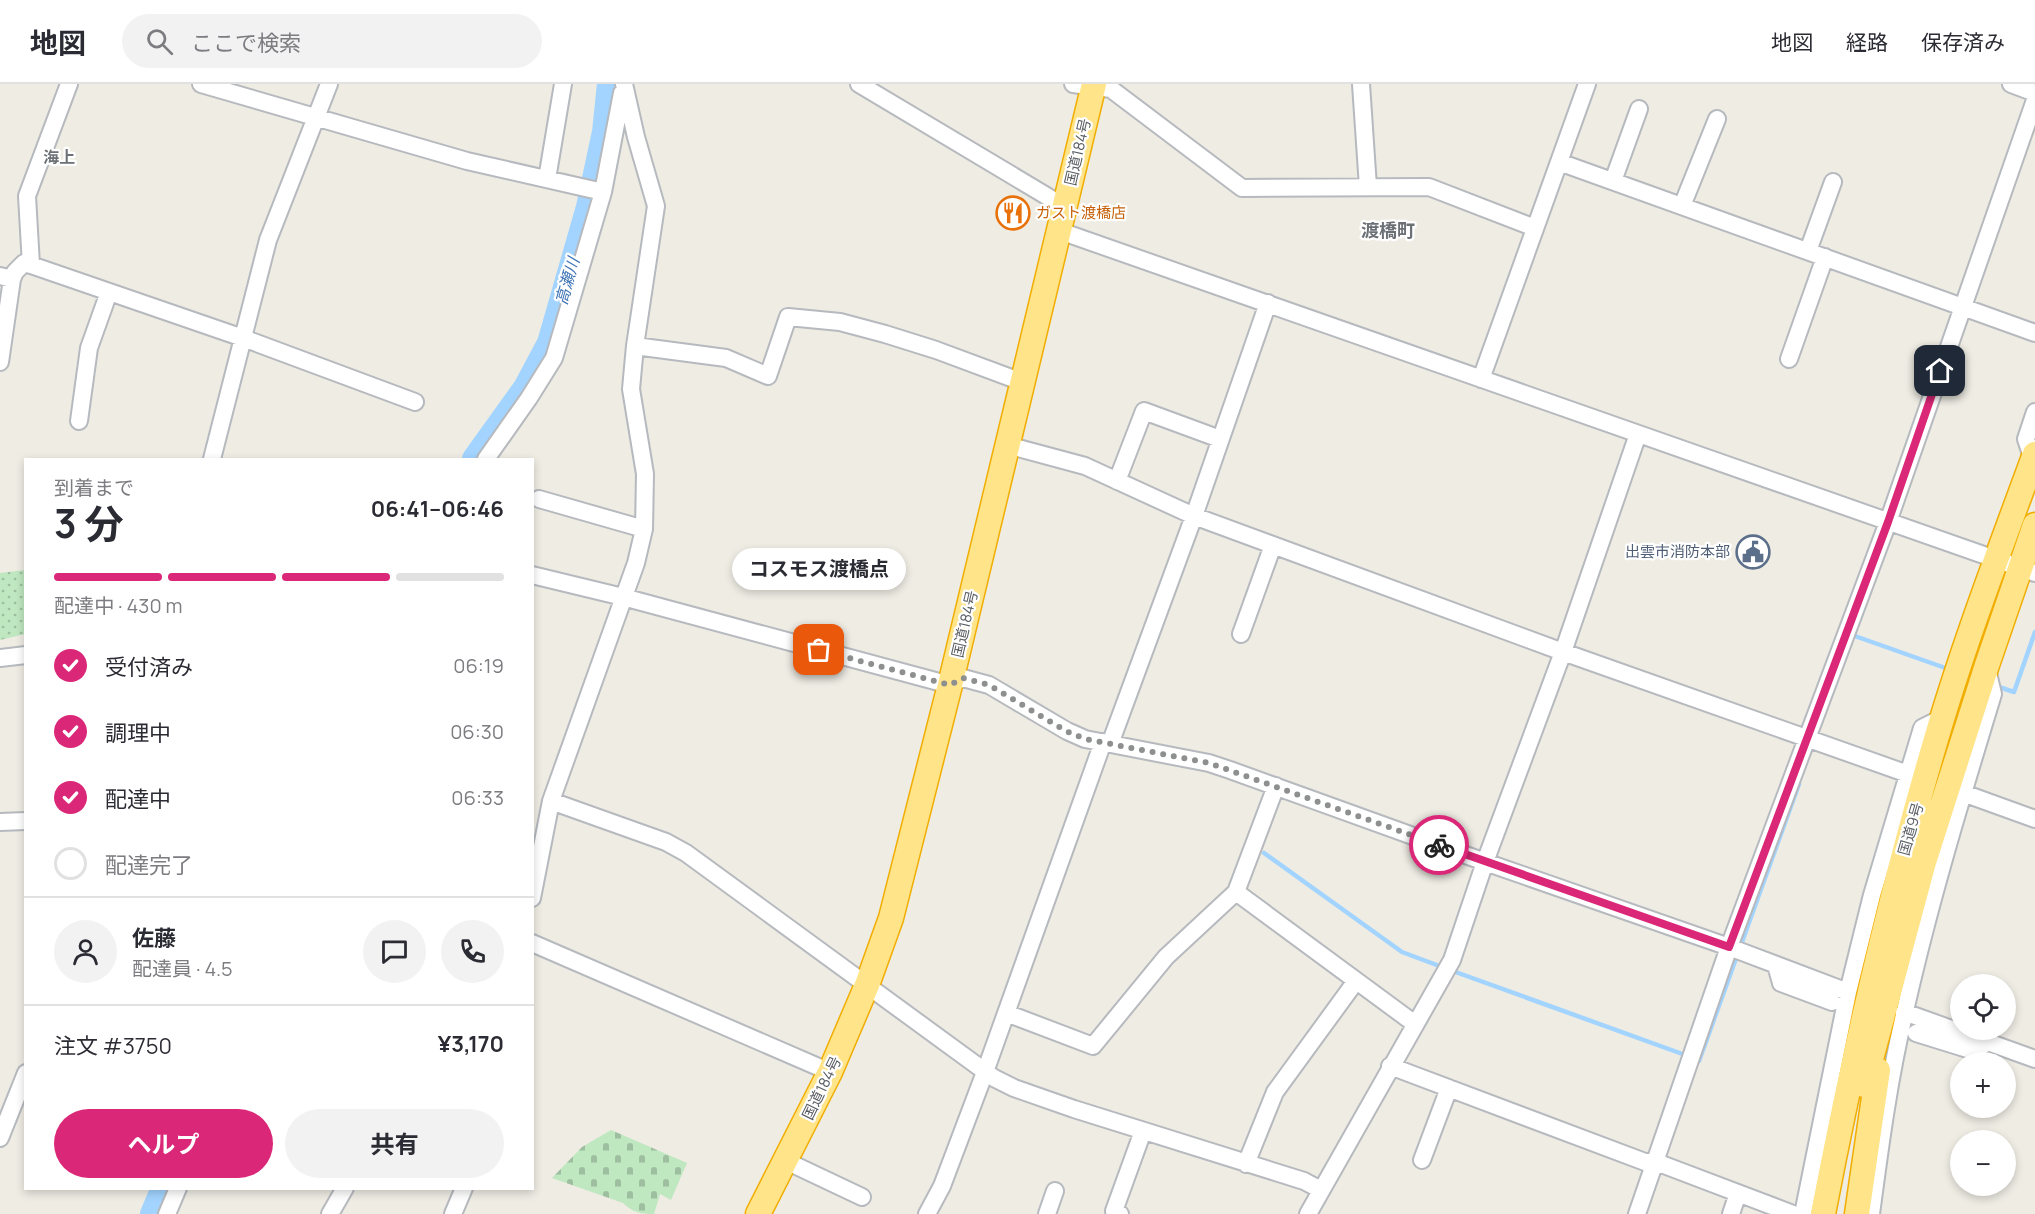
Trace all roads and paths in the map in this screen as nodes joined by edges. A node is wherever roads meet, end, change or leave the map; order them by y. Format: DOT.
graph roads {
  1 [pos="69,84"];
  2 [pos="201,84"];
  3 [pos="329,84"];
  4 [pos="563,84"];
  5 [pos="624,84"];
  6 [pos="858,84"];
  7 [pos="1361,84"];
  8 [pos="1587,84"];
  9 [pos="2011,84"];
  10 [pos="1087,85"];
  11 [pos="2035,93"];
  12 [pos="2035,100"];
  13 [pos="1639,110"];
  14 [pos="315,117"];
  15 [pos="1717,119"];
  16 [pos="1559,162"];
  17 [pos="547,178"];
  18 [pos="1613,181"];
  19 [pos="1833,182"];
  20 [pos="1368,187"];
  21 [pos="603,192"];
  22 [pos="1683,206"];
  23 [pos="1065,207"];
  24 [pos="1535,228"];
  25 [pos="1060,231"];
  26 [pos="1808,251"];
  27 [pos="1825,257"];
  28 [pos="32,265"];
  29 [pos="6,278"];
  30 [pos="109,292"];
  31 [pos="1268,303"];
  32 [pos="1962,307"];
  33 [pos="2035,333"];
  34 [pos="243,338"];
  35 [pos="635,346"];
  36 [pos="1789,359"];
  37 [pos="0,362"];
  38 [pos="1481,379"];
  39 [pos="1022,382"];
  40 [pos="415,402"];
  41 [pos="2035,412"];
  42 [pos="79,421"];
  43 [pos="1638,434"];
  44 [pos="1220,439"];
  45 [pos="1007,445"];
  46 [pos="2034,457"];
  47 [pos="212,458"];
  48 [pos="487,458"];
  49 [pos="1117,481"];
  50 [pos="538,499"];
  51 [pos="1194,516"];
  52 [pos="1888,522"];
  53 [pos="2035,525"];
  54 [pos="644,529"];
  55 [pos="1273,545"];
  56 [pos="1996,560"];
  57 [pos="2027,570"];
  58 [pos="534,575"];
  59 [pos="623,597"];
  60 [pos="1241,634"];
  61 [pos="1563,652"];
  62 [pos="24,655"];
  63 [pos="0,658"];
  64 [pos="1987,665"];
  65 [pos="950,685"];
  66 [pos="1942,718"];
  67 [pos="1806,739"];
  68 [pos="1107,743"];
  69 [pos="1908,774"];
  70 [pos="1276,786"];
  71 [pos="1963,793"];
  72 [pos="552,801"];
  73 [pos="2035,819"];
  74 [pos="24,821"];
  75 [pos="0,822"];
  76 [pos="1485,862"];
  77 [pos="1924,862"];
  78 [pos="1880,865"];
  79 [pos="534,888"];
  80 [pos="1935,890"];
  81 [pos="1236,892"];
  82 [pos="1892,895"];
  83 [pos="534,944"];
  84 [pos="1729,947"];
  85 [pos="1776,965"];
  86 [pos="1356,981"];
  87 [pos="1894,982"];
  88 [pos="1781,983"];
  89 [pos="867,985"];
  90 [pos="1848,992"];
  91 [pos="1832,1002"];
  92 [pos="1813,1006"];
  93 [pos="1904,1012"];
  94 [pos="1006,1013"];
  95 [pos="1415,1024"];
  96 [pos="1921,1039"];
  97 [pos="1988,1042"];
  98 [pos="2035,1059"];
  99 [pos="1390,1066"];
  100 [pos="830,1072"];
  101 [pos="985,1072"];
  102 [pos="24,1078"];
  103 [pos="1830,1083"];
  104 [pos="1449,1088"];
  105 [pos="1843,1109"];
  106 [pos="1143,1131"];
  107 [pos="0,1138"];
  108 [pos="1422,1160"];
  109 [pos="786,1161"];
  110 [pos="1656,1162"];
  111 [pos="1246,1164"];
  112 [pos="177,1190"];
  113 [pos="344,1190"];
  114 [pos="463,1190"];
  115 [pos="1321,1190"];
  116 [pos="1055,1191"];
  117 [pos="1738,1193"];
  118 [pos="862,1197"];
  119 [pos="931,1213"];
  120 [pos="167,1214"];
  121 [pos="330,1214"];
  122 [pos="453,1214"];
  123 [pos="758,1214"];
  124 [pos="1047,1214"];
  125 [pos="1120,1214"];
  126 [pos="1308,1214"];
  127 [pos="1638,1214"];
  128 [pos="1731,1214"];
  129 [pos="1793,1214"];
  130 [pos="1803,1214"];
  131 [pos="1823,1214"];
  132 [pos="1836,1214"];
  133 [pos="1857,1214"];
  134 [pos="1871,1214"];
  1 -- 28 [label="street"];
  2 -- 14 [label="street"];
  3 -- 14 [label="street"];
  4 -- 17 [label="street"];
  5 -- 21 [label="street"];
  5 -- 35 [label="street"];
  6 -- 23 [label="street"];
  7 -- 20 [label="street"];
  8 -- 16 [label="street"];
  9 -- 11 [label="street"];
  10 -- 20 [label="street"];
  10 -- 23 [label="highway, 国道184号"];
  12 -- 32 [label="street"];
  13 -- 18 [label="street"];
  14 -- 17 [label="street"];
  14 -- 34 [label="street"];
  15 -- 22 [label="street"];
  16 -- 18 [label="street"];
  16 -- 24 [label="street"];
  17 -- 21 [label="street"];
  18 -- 22 [label="street"];
  19 -- 26 [label="street"];
  20 -- 24 [label="street"];
  21 -- 48 [label="street"];
  22 -- 26 [label="street"];
  23 -- 25 [label="highway, 国道184号"];
  24 -- 38 [label="street"];
  25 -- 31 [label="street"];
  25 -- 39 [label="highway, 国道184号"];
  26 -- 27 [label="street"];
  27 -- 32 [label="street"];
  27 -- 36 [label="street"];
  28 -- 29 [label="street"];
  28 -- 30 [label="street"];
  29 -- 37 [label="street"];
  30 -- 34 [label="street"];
  30 -- 42 [label="street"];
  31 -- 38 [label="street"];
  31 -- 44 [label="street"];
  32 -- 33 [label="street"];
  32 -- 52 [label="street"];
  34 -- 40 [label="street"];
  34 -- 47 [label="street"];
  35 -- 39 [label="street"];
  35 -- 54 [label="street"];
  38 -- 43 [label="street"];
  39 -- 45 [label="highway, 国道184号"];
  41 -- 46 [label="street"];
  43 -- 52 [label="street"];
  43 -- 61 [label="street"];
  44 -- 49 [label="street"];
  44 -- 51 [label="street"];
  45 -- 49 [label="street"];
  45 -- 65 [label="highway, 国道184号"];
  46 -- 56 [label="highway, 国道9号"];
  49 -- 51 [label="street"];
  50 -- 54 [label="street"];
  51 -- 55 [label="street"];
  51 -- 68 [label="street"];
  52 -- 56 [label="street"];
  52 -- 67 [label="street"];
  53 -- 57 [label="highway, 国道9号"];
  54 -- 59 [label="street"];
  55 -- 60 [label="street"];
  55 -- 61 [label="street"];
  56 -- 57 [label="street"];
  56 -- 66 [label="highway, 国道9号"];
  57 -- 64 [label="highway, 国道9号"];
  58 -- 59 [label="street"];
  59 -- 65 [label="street"];
  59 -- 72 [label="street"];
  61 -- 67 [label="street"];
  61 -- 76 [label="street"];
  62 -- 63 [label="street"];
  64 -- 71 [label="street"];
  64 -- 77 [label="highway, 国道9号"];
  65 -- 68 [label="street"];
  65 -- 89 [label="highway, 国道184号"];
  66 -- 69 [label="street"];
  66 -- 82 [label="highway, 国道9号"];
  67 -- 69 [label="street"];
  67 -- 84 [label="street"];
  68 -- 70 [label="street"];
  68 -- 94 [label="street"];
  69 -- 78 [label="street"];
  70 -- 76 [label="street"];
  70 -- 81 [label="street"];
  71 -- 73 [label="street"];
  71 -- 80 [label="street"];
  72 -- 79 [label="street"];
  72 -- 89 [label="street"];
  74 -- 75 [label="street"];
  76 -- 84 [label="street"];
  76 -- 95 [label="street"];
  77 -- 80 [label="street"];
  77 -- 87 [label="highway, 国道9号"];
  78 -- 82 [label="street"];
  78 -- 90 [label="street"];
  80 -- 93 [label="street"];
  81 -- 86 [label="street"];
  81 -- 94 [label="street"];
  82 -- 105 [label="highway, 国道9号"];
  83 -- 100 [label="street"];
  84 -- 85 [label="street"];
  84 -- 110 [label="street"];
  85 -- 88 [label="street"];
  85 -- 90 [label="street"];
  86 -- 95 [label="street"];
  86 -- 111 [label="street"];
  87 -- 132 [label="highway, 国道9号"];
  87 -- 133 [label="highway"];
  88 -- 91 [label="street"];
  88 -- 92 [label="street"];
  89 -- 100 [label="highway, 国道184号"];
  89 -- 101 [label="street"];
  90 -- 103 [label="street"];
  93 -- 97 [label="street"];
  93 -- 134 [label="street"];
  94 -- 101 [label="street"];
  95 -- 99 [label="street"];
  96 -- 97 [label="street"];
  97 -- 98 [label="street"];
  99 -- 104 [label="street"];
  99 -- 115 [label="street"];
  100 -- 109 [label="highway, 国道184号"];
  101 -- 106 [label="street"];
  101 -- 119 [label="street"];
  102 -- 107 [label="street"];
  103 -- 105 [label="street"];
  103 -- 130 [label="street"];
  104 -- 108 [label="street"];
  104 -- 110 [label="street"];
  105 -- 131 [label="highway, 国道9号"];
  106 -- 111 [label="street"];
  106 -- 125 [label="street"];
  109 -- 118 [label="street"];
  109 -- 123 [label="highway, 国道184号"];
  110 -- 117 [label="street"];
  110 -- 127 [label="street"];
  111 -- 115 [label="street"];
  112 -- 120 [label="street"];
  113 -- 121 [label="street"];
  114 -- 122 [label="street"];
  115 -- 126 [label="street"];
  116 -- 124 [label="street"];
  117 -- 128 [label="street"];
  117 -- 129 [label="street"];
}
